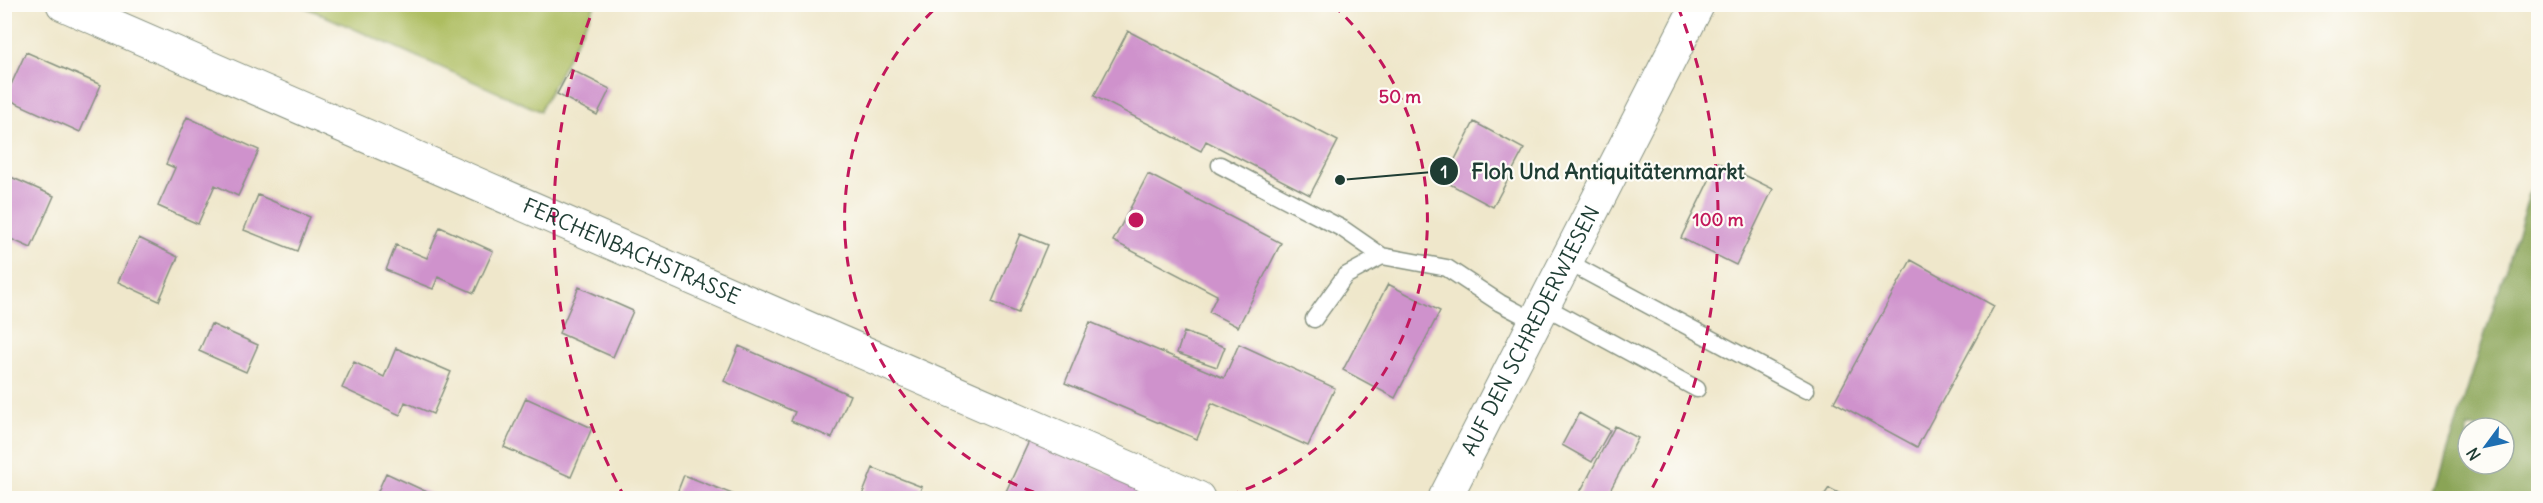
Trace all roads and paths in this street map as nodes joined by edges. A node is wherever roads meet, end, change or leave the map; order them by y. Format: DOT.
graph roads {
  1 [pos="63,4"];
  2 [pos="1689,8"];
  3 [pos="1220,165"];
  4 [pos="1382,256"];
  5 [pos="1566,261"];
  6 [pos="1540,314"];
  7 [pos="1314,319"];
  8 [pos="1697,389"];
  9 [pos="1806,390"];
  10 [pos="1198,498"];
  11 [pos="1445,498"];
  1 -- 10 [label="street, FERCHENBACHSTRASSE"];
  2 -- 5 [label="street, AUF DEN SCHREDERWIESEN"];
  3 -- 4 [label="lane"];
  4 -- 6 [label="lane"];
  4 -- 7 [label="lane"];
  5 -- 6 [label="street, AUF DEN SCHREDERWIESEN"];
  5 -- 9 [label="lane"];
  6 -- 8 [label="lane"];
  6 -- 11 [label="street, AUF DEN SCHREDERWIESEN"];
}
